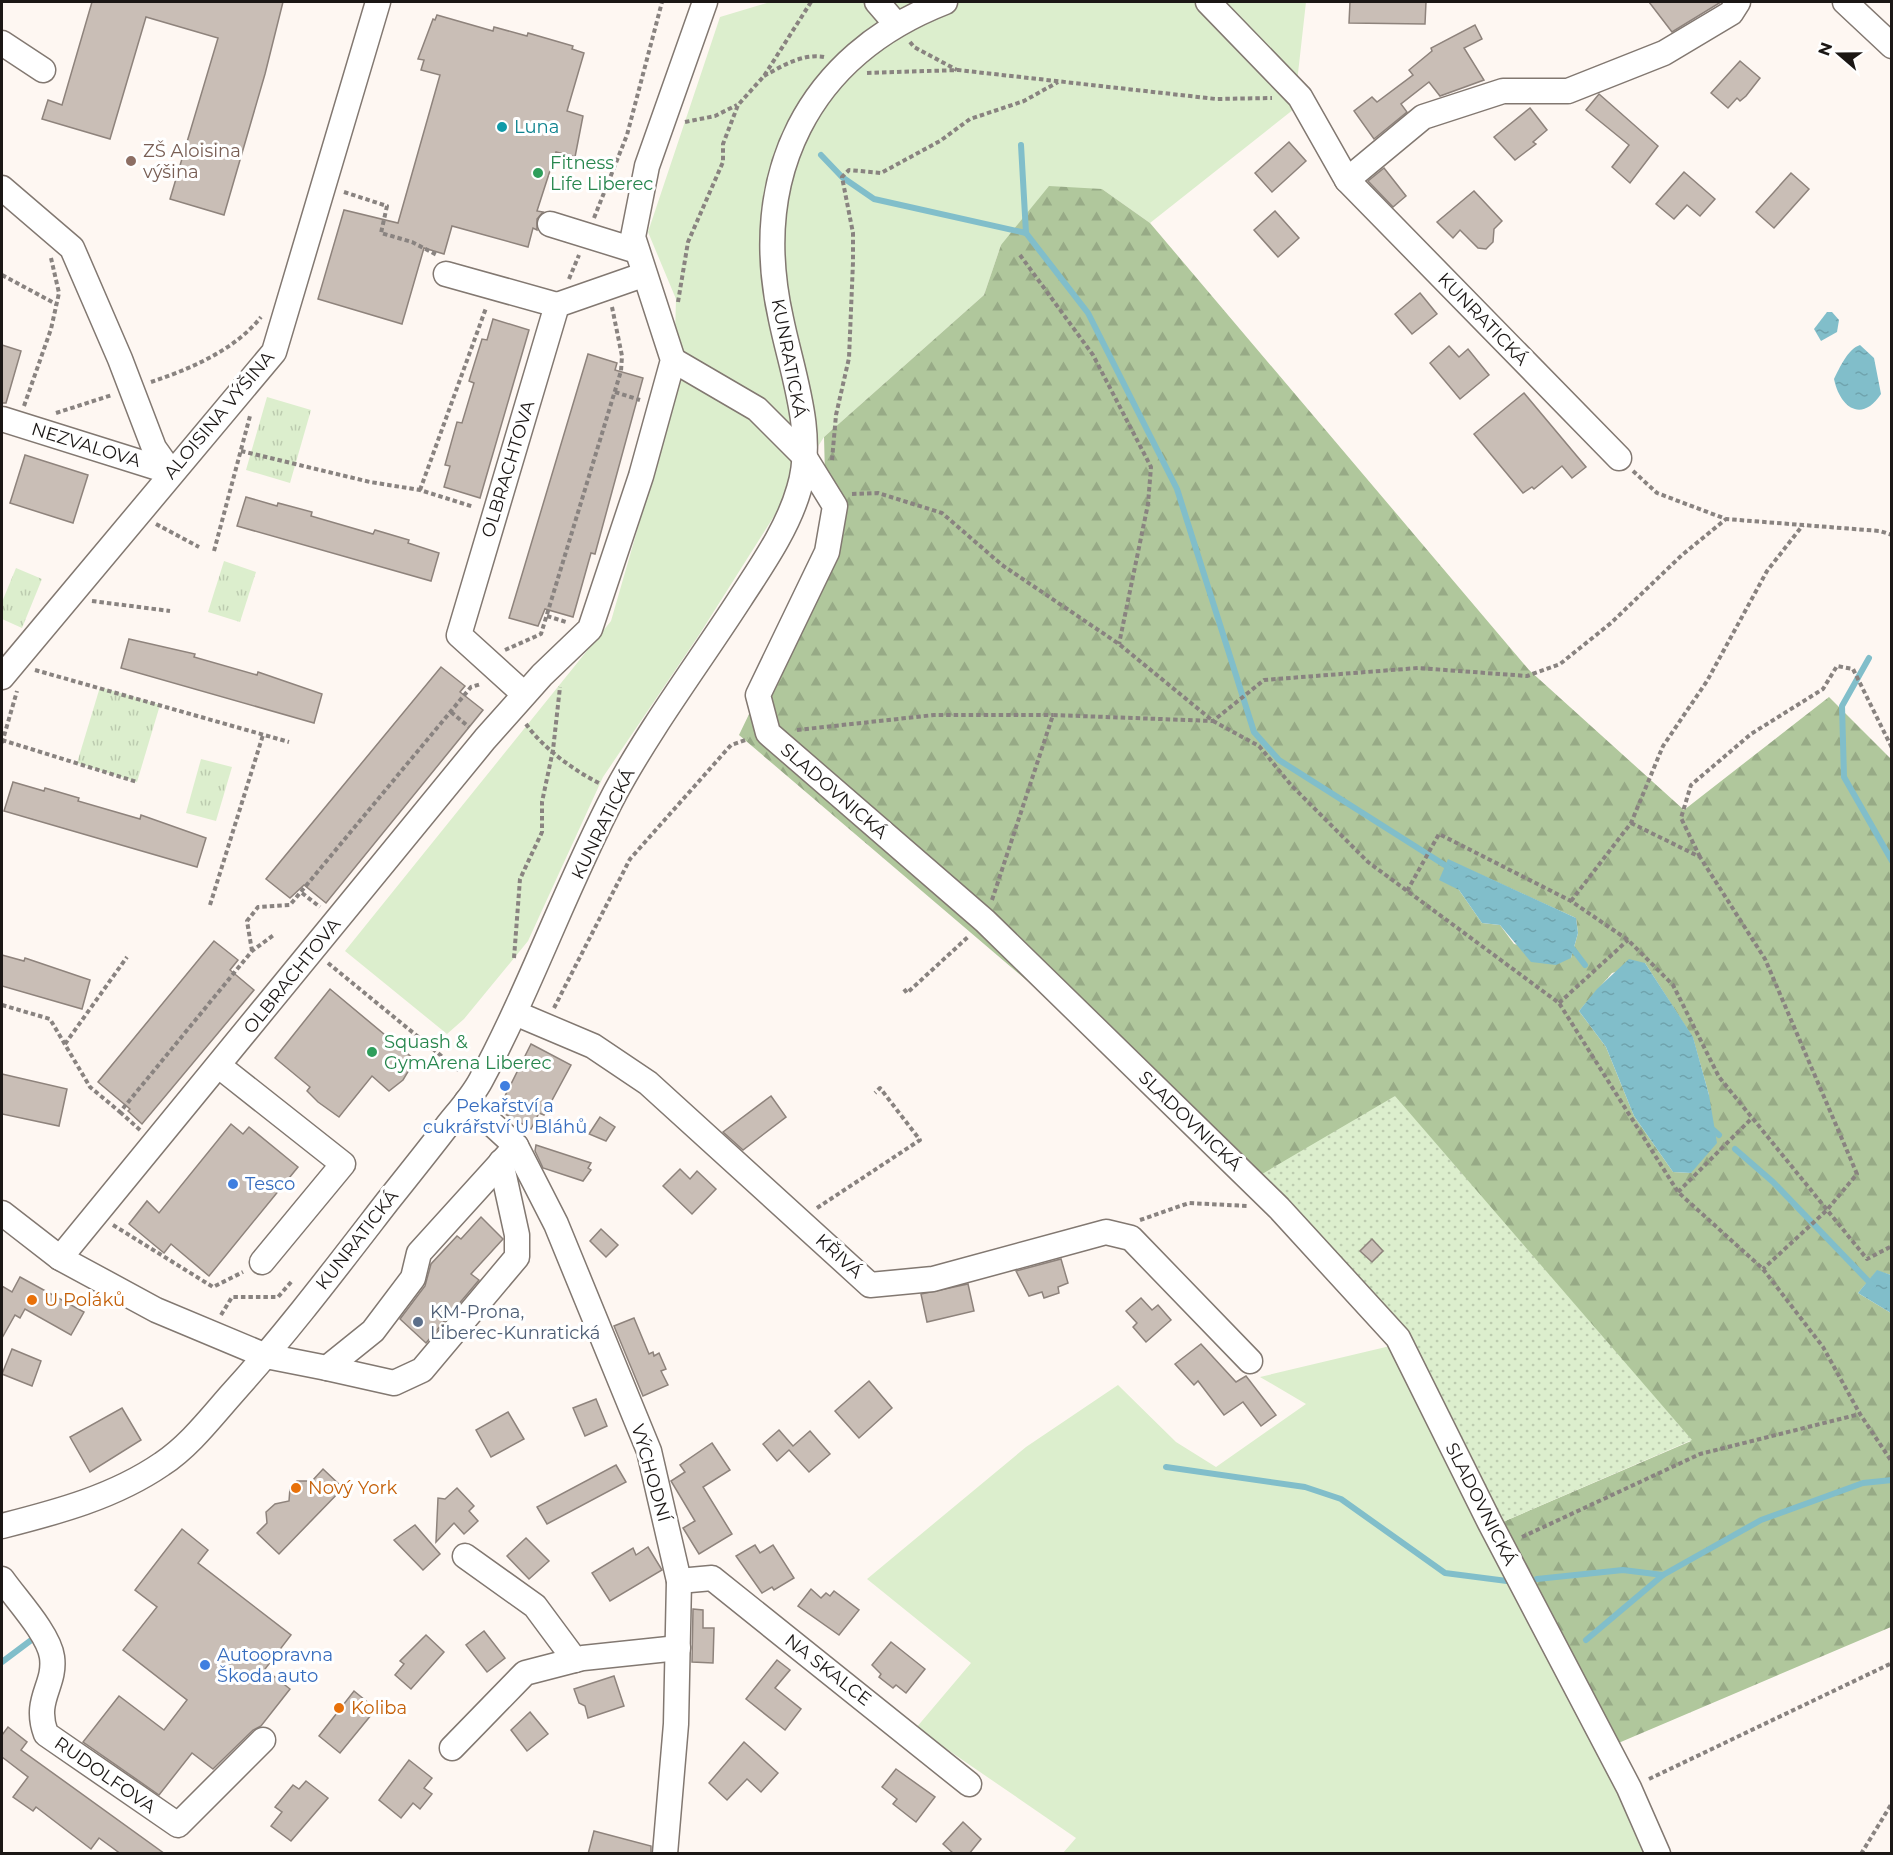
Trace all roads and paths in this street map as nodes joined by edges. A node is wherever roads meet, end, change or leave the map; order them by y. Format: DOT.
graph roads {
  1 [pos="378,2"];
  2 [pos="662,2"];
  3 [pos="705,2"];
  4 [pos="811,2"];
  5 [pos="877,2"];
  6 [pos="945,2"];
  7 [pos="1208,2"];
  8 [pos="1738,2"];
  9 [pos="1845,2"];
  10 [pos="896,24"];
  11 [pos="2,43"];
  12 [pos="1892,46"];
  13 [pos="849,62"];
  14 [pos="43,70"];
  15 [pos="958,70"];
  16 [pos="764,76"];
  17 [pos="1058,82"];
  18 [pos="1300,97"];
  19 [pos="738,105"];
  20 [pos="662,124"];
  21 [pos="1347,180"];
  22 [pos="323,185"];
  23 [pos="2,188"];
  24 [pos="43,223"];
  25 [pos="550,224"];
  26 [pos="587,236"];
  27 [pos="637,251"];
  28 [pos="1020,255"];
  29 [pos="446,274"];
  30 [pos="643,274"];
  31 [pos="2,275"];
  32 [pos="493,287"];
  33 [pos="609,287"];
  34 [pos="678,303"];
  35 [pos="56,304"];
  36 [pos="557,305"];
  37 [pos="266,310"];
  38 [pos="673,360"];
  39 [pos="131,389"];
  40 [pos="252,408"];
  41 [pos="52,414"];
  42 [pos="10,421"];
  43 [pos="240,451"];
  44 [pos="804,456"];
  45 [pos="1619,458"];
  46 [pos="171,472"];
  47 [pos="420,490"];
  48 [pos="828,495"];
  49 [pos="137,513"];
  50 [pos="495,513"];
  51 [pos="1726,519"];
  52 [pos="1803,525"];
  53 [pos="1892,534"];
  54 [pos="199,547"];
  55 [pos="214,551"];
  56 [pos="68,597"];
  57 [pos="170,611"];
  58 [pos="1119,644"];
  59 [pos="564,654"];
  60 [pos="485,659"];
  61 [pos="11,675"];
  62 [pos="504,676"];
  63 [pos="519,700"];
  64 [pos="1053,715"];
  65 [pos="1213,721"];
  66 [pos="768,733"];
  67 [pos="263,735"];
  68 [pos="2,741"];
  69 [pos="289,742"];
  70 [pos="1892,748"];
  71 [pos="553,750"];
  72 [pos="137,782"];
  73 [pos="616,792"];
  74 [pos="1631,823"];
  75 [pos="1700,857"];
  76 [pos="1407,891"];
  77 [pos="1571,901"];
  78 [pos="210,905"];
  79 [pos="985,921"];
  80 [pos="275,934"];
  81 [pos="1628,940"];
  82 [pos="312,950"];
  83 [pos="252,951"];
  84 [pos="127,957"];
  85 [pos="514,966"];
  86 [pos="904,989"];
  87 [pos="1559,1003"];
  88 [pos="2,1005"];
  89 [pos="515,1013"];
  90 [pos="546,1024"];
  91 [pos="65,1044"];
  92 [pos="219,1066"];
  93 [pos="472,1093"];
  94 [pos="875,1093"];
  95 [pos="1752,1118"];
  96 [pos="508,1154"];
  97 [pos="1678,1192"];
  98 [pos="1279,1208"];
  99 [pos="1826,1211"];
  100 [pos="2,1213"];
  101 [pos="96,1214"];
  102 [pos="798,1219"];
  103 [pos="1137,1221"];
  104 [pos="1892,1246"];
  105 [pos="60,1258"];
  106 [pos="262,1262"];
  107 [pos="1763,1269"];
  108 [pos="292,1281"];
  109 [pos="212,1335"];
  110 [pos="266,1356"];
  111 [pos="1250,1361"];
  112 [pos="327,1368"];
  113 [pos="1860,1414"];
  114 [pos="1892,1462"];
  115 [pos="2,1526"];
  116 [pos="1502,1546"];
  117 [pos="465,1556"];
  118 [pos="2,1579"];
  119 [pos="679,1581"];
  120 [pos="678,1648"];
  121 [pos="575,1660"];
  122 [pos="1892,1663"];
  123 [pos="263,1740"];
  124 [pos="452,1748"];
  125 [pos="969,1784"];
  126 [pos="1629,1788"];
  127 [pos="1892,1803"];
  128 [pos="665,1854"];
  129 [pos="1658,1854"];
  130 [pos="1862,1854"];
  1 -- 22 [label="street, ALOISINA VÝŠINA"];
  2 -- 26 [label="path"];
  3 -- 20 [label="street"];
  4 -- 16 [label="path"];
  5 -- 10 [label="street"];
  6 -- 10 [label="street, KUNRATICKÁ"];
  7 -- 18 [label="street, KUNRATICKÁ"];
  8 -- 21 [label="street"];
  9 -- 12 [label="street"];
  10 -- 13 [label="street, KUNRATICKÁ"];
  10 -- 15 [label="path"];
  11 -- 14 [label="street"];
  13 -- 15 [label="path"];
  13 -- 16 [label="path"];
  13 -- 44 [label="street, KUNRATICKÁ"];
  15 -- 17 [label="path"];
  16 -- 19 [label="path"];
  17 -- 18 [label="path"];
  17 -- 48 [label="path"];
  18 -- 21 [label="street, KUNRATICKÁ"];
  19 -- 20 [label="path"];
  19 -- 34 [label="path"];
  20 -- 27 [label="street"];
  21 -- 45 [label="street, KUNRATICKÁ"];
  22 -- 29 [label="path"];
  22 -- 46 [label="street, ALOISINA VÝŠINA"];
  23 -- 24 [label="street"];
  24 -- 35 [label="path"];
  24 -- 39 [label="street"];
  25 -- 26 [label="street"];
  26 -- 27 [label="street"];
  26 -- 36 [label="path"];
  27 -- 30 [label="street"];
  28 -- 58 [label="path"];
  29 -- 32 [label="street"];
  30 -- 33 [label="street"];
  30 -- 38 [label="street"];
  31 -- 35 [label="path"];
  32 -- 36 [label="street"];
  32 -- 47 [label="path"];
  33 -- 36 [label="street"];
  33 -- 60 [label="path"];
  35 -- 42 [label="path"];
  36 -- 50 [label="street, OLBRACHTOVA"];
  37 -- 39 [label="path"];
  38 -- 44 [label="street"];
  38 -- 59 [label="street, OLBRACHTOVA"];
  39 -- 41 [label="path"];
  39 -- 46 [label="street"];
  40 -- 43 [label="path"];
  42 -- 46 [label="street, NEZVALOVA"];
  43 -- 47 [label="path"];
  43 -- 55 [label="path"];
  44 -- 48 [label="street, SLADOVNICKÁ"];
  44 -- 73 [label="street, KUNRATICKÁ"];
  45 -- 51 [label="path"];
  46 -- 49 [label="street, ALOISINA VÝŠINA"];
  47 -- 50 [label="path"];
  48 -- 58 [label="path"];
  48 -- 66 [label="street, SLADOVNICKÁ"];
  49 -- 54 [label="path"];
  49 -- 56 [label="street, ALOISINA VÝŠINA"];
  50 -- 60 [label="street, OLBRACHTOVA"];
  51 -- 52 [label="path"];
  51 -- 65 [label="path"];
  52 -- 53 [label="path"];
  52 -- 74 [label="path"];
  56 -- 57 [label="path"];
  56 -- 61 [label="street, ALOISINA VÝŠINA"];
  58 -- 65 [label="path"];
  59 -- 63 [label="street, OLBRACHTOVA"];
  59 -- 71 [label="path"];
  60 -- 62 [label="street, OLBRACHTOVA"];
  61 -- 67 [label="path"];
  61 -- 68 [label="path"];
  62 -- 63 [label="street, OLBRACHTOVA"];
  62 -- 83 [label="path"];
  63 -- 71 [label="path"];
  63 -- 82 [label="street, OLBRACHTOVA"];
  64 -- 65 [label="path"];
  64 -- 66 [label="path"];
  64 -- 79 [label="path"];
  65 -- 76 [label="path"];
  66 -- 79 [label="street, SLADOVNICKÁ"];
  66 -- 90 [label="path"];
  67 -- 69 [label="path"];
  67 -- 78 [label="path"];
  68 -- 72 [label="path"];
  70 -- 75 [label="path"];
  71 -- 73 [label="path"];
  71 -- 85 [label="path"];
  73 -- 89 [label="street, KUNRATICKÁ"];
  74 -- 75 [label="path"];
  74 -- 77 [label="path"];
  75 -- 99 [label="path"];
  76 -- 77 [label="path"];
  76 -- 87 [label="path"];
  77 -- 81 [label="path"];
  79 -- 86 [label="path"];
  79 -- 98 [label="street, SLADOVNICKÁ"];
  80 -- 83 [label="path"];
  81 -- 87 [label="path"];
  81 -- 95 [label="path"];
  82 -- 92 [label="street, OLBRACHTOVA"];
  82 -- 93 [label="path"];
  83 -- 91 [label="path"];
  84 -- 91 [label="path"];
  87 -- 97 [label="path"];
  88 -- 91 [label="path"];
  89 -- 90 [label="street, KŘIVÁ"];
  89 -- 93 [label="street, KUNRATICKÁ"];
  90 -- 102 [label="street, KŘIVÁ"];
  92 -- 101 [label="street, OLBRACHTOVA"];
  92 -- 106 [label="street"];
  93 -- 96 [label="street, VÝCHODNÍ"];
  93 -- 110 [label="street, KUNRATICKÁ"];
  94 -- 102 [label="path"];
  95 -- 97 [label="path"];
  95 -- 99 [label="path"];
  96 -- 112 [label="street"];
  96 -- 112 [label="street"];
  96 -- 119 [label="street, VÝCHODNÍ"];
  97 -- 107 [label="path"];
  98 -- 103 [label="path"];
  98 -- 116 [label="street, SLADOVNICKÁ"];
  99 -- 104 [label="path"];
  99 -- 107 [label="path"];
  100 -- 105 [label="street"];
  101 -- 105 [label="street, OLBRACHTOVA"];
  101 -- 106 [label="path"];
  102 -- 111 [label="street, KŘIVÁ"];
  105 -- 109 [label="street"];
  107 -- 113 [label="path"];
  108 -- 109 [label="path"];
  109 -- 110 [label="street"];
  110 -- 112 [label="street"];
  110 -- 115 [label="street, KUNRATICKÁ"];
  113 -- 114 [label="path"];
  113 -- 116 [label="path"];
  116 -- 126 [label="street, SLADOVNICKÁ"];
  117 -- 121 [label="street"];
  118 -- 123 [label="street, RUDOLFOVA"];
  119 -- 120 [label="street, VÝCHODNÍ"];
  119 -- 125 [label="street, NA SKALCE"];
  120 -- 121 [label="street"];
  120 -- 128 [label="street, VÝCHODNÍ"];
  121 -- 124 [label="street"];
  122 -- 126 [label="path"];
  126 -- 129 [label="street, SLADOVNICKÁ"];
  127 -- 130 [label="path"];
}
